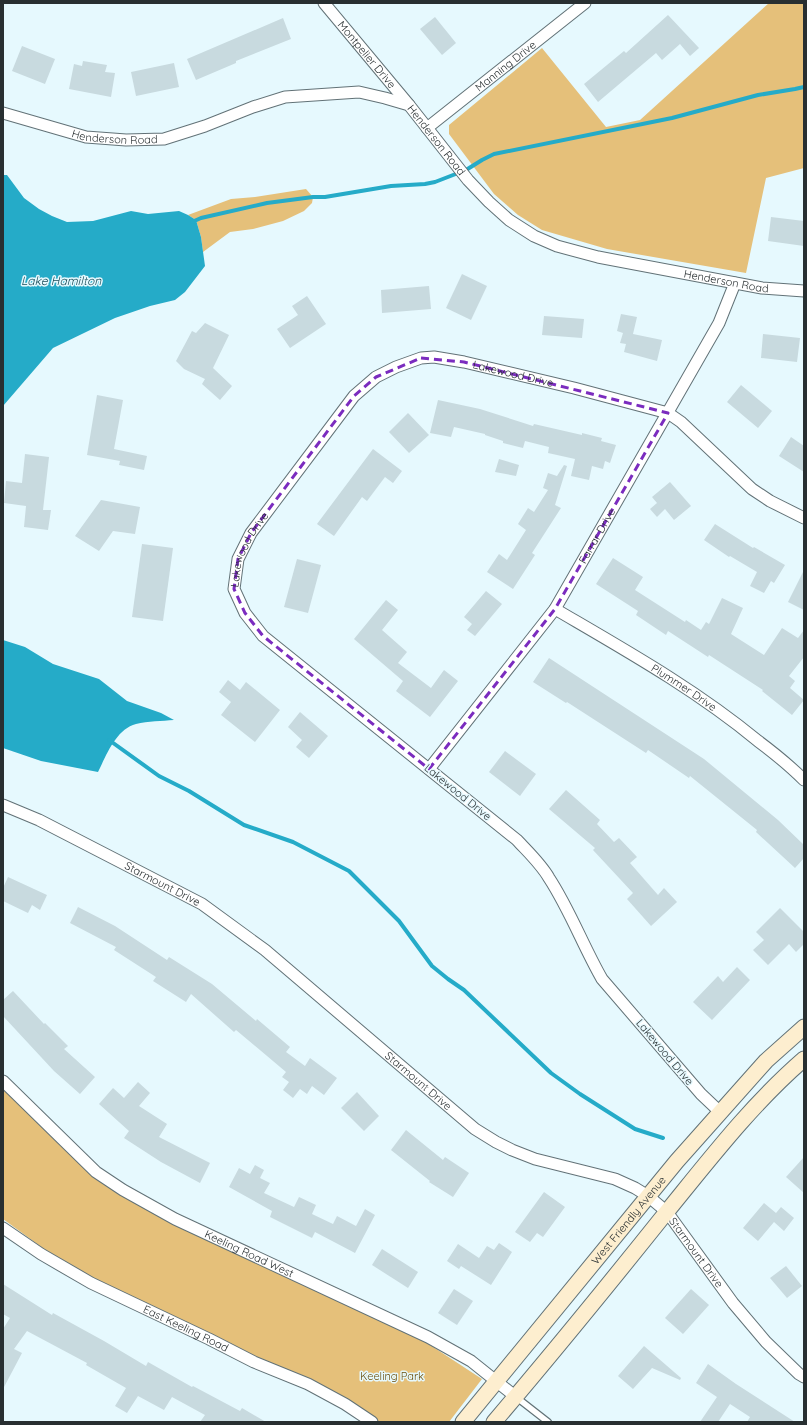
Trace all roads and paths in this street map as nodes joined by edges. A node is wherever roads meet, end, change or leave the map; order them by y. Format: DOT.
graph roads {
  1 [pos="324,3"];
  2 [pos="584,3"];
  3 [pos="409,105"];
  4 [pos="3,114"];
  5 [pos="427,128"];
  6 [pos="735,284"];
  7 [pos="804,292"];
  8 [pos="668,413"];
  9 [pos="804,518"];
  10 [pos="555,610"];
  11 [pos="429,769"];
  12 [pos="804,780"];
  13 [pos="3,805"];
  14 [pos="804,1027"];
  15 [pos="804,1059"];
  16 [pos="3,1081"];
  17 [pos="720,1112"];
  18 [pos="648,1196"];
  19 [pos="667,1212"];
  20 [pos="3,1228"];
  21 [pos="804,1378"];
  22 [pos="496,1382"];
  23 [pos="516,1397"];
  24 [pos="372,1422"];
  25 [pos="463,1422"];
  26 [pos="494,1422"];
  27 [pos="548,1422"];
  1 -- 3 [label="street, Montpelier Drive"];
  2 -- 5 [label="street, Manning Drive"];
  3 -- 4 [label="street, Henderson Road"];
  3 -- 5 [label="street, Henderson Road"];
  5 -- 6 [label="street, Henderson Road"];
  6 -- 7 [label="street, Henderson Road"];
  6 -- 8 [label="street, Farrar Drive"];
  8 -- 9 [label="street, Lakewood Drive"];
  8 -- 10 [label="street, Farrar Drive"];
  8 -- 11 [label="street, Lakewood Drive"];
  10 -- 11 [label="street, Farrar Drive"];
  10 -- 12 [label="street, Plummer Drive"];
  11 -- 17 [label="street, Lakewood Drive"];
  13 -- 18 [label="street, Starmount Drive"];
  14 -- 17 [label="main road, West Friendly Avenue"];
  15 -- 19 [label="main road"];
  16 -- 22 [label="street, Keeling Road West"];
  17 -- 18 [label="main road, West Friendly Avenue"];
  18 -- 19 [label="street, Starmount Drive"];
  18 -- 22 [label="main road, West Friendly Avenue"];
  19 -- 21 [label="street, Starmount Drive"];
  19 -- 23 [label="main road"];
  20 -- 24 [label="street, East Keeling Road"];
  22 -- 23 [label="street, Keeling Road West"];
  22 -- 25 [label="main road, West Friendly Avenue"];
  23 -- 26 [label="main road"];
  23 -- 27 [label="lane"];
}
